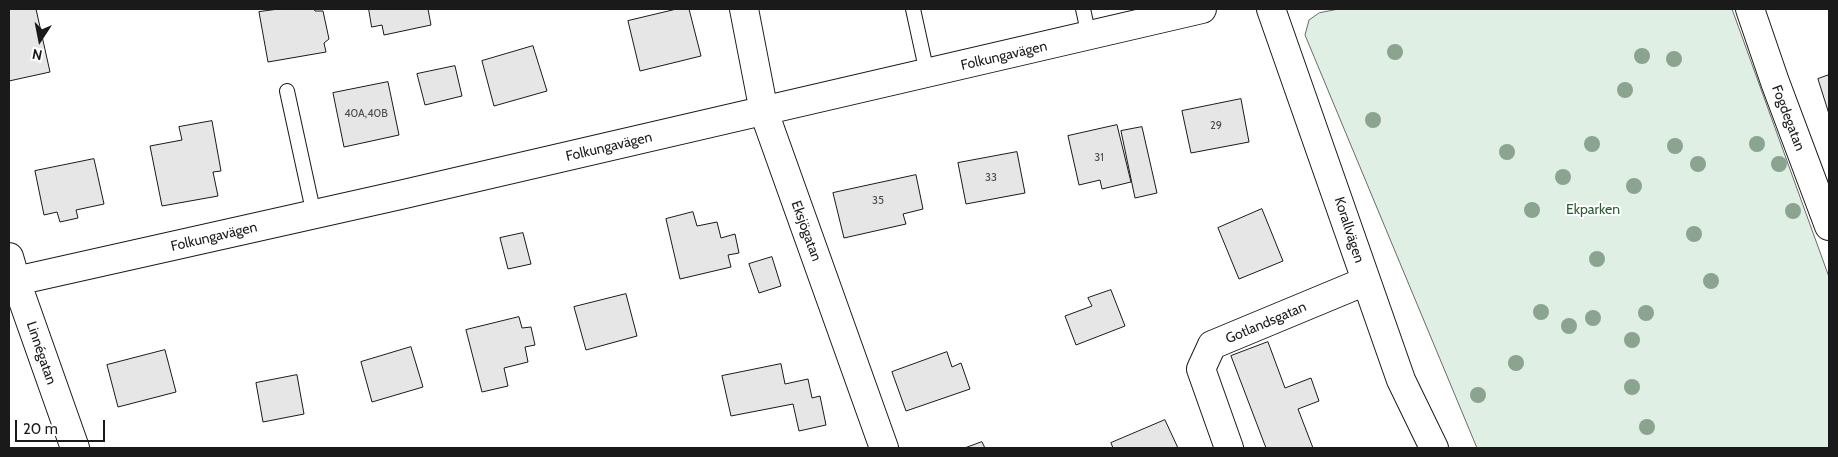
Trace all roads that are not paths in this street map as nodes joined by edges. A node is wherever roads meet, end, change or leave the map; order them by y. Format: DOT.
graph roads {
  1 [pos="744,9"];
  2 [pos="913,9"];
  3 [pos="1083,9"];
  4 [pos="1202,9"];
  5 [pos="1271,9"];
  6 [pos="1750,9"];
  7 [pos="1089,36"];
  8 [pos="927,73"];
  9 [pos="287,91"];
  10 [pos="764,112"];
  11 [pos="314,215"];
  12 [pos="1829,226"];
  13 [pos="12,269"];
  14 [pos="1366,281"];
  15 [pos="75,448"];
  16 [pos="884,448"];
  17 [pos="1229,448"];
  18 [pos="1434,448"];
  1 -- 10 [label="street, Eksjögatan"];
  2 -- 8 [label="lane"];
  3 -- 7 [label="lane"];
  4 -- 7 [label="street, Folkungavägen"];
  5 -- 14 [label="street, Korallvägen"];
  6 -- 12 [label="street, Fogdegatan"];
  7 -- 8 [label="street, Folkungavägen"];
  8 -- 10 [label="street, Folkungavägen"];
  9 -- 11 [label="lane"];
  10 -- 11 [label="street, Folkungavägen"];
  10 -- 16 [label="street, Eksjögatan"];
  11 -- 13 [label="street, Folkungavägen"];
  13 -- 15 [label="street, Linnégatan"];
  14 -- 17 [label="street, Gotlandsgatan"];
  14 -- 18 [label="street, Korallvägen"];
}
